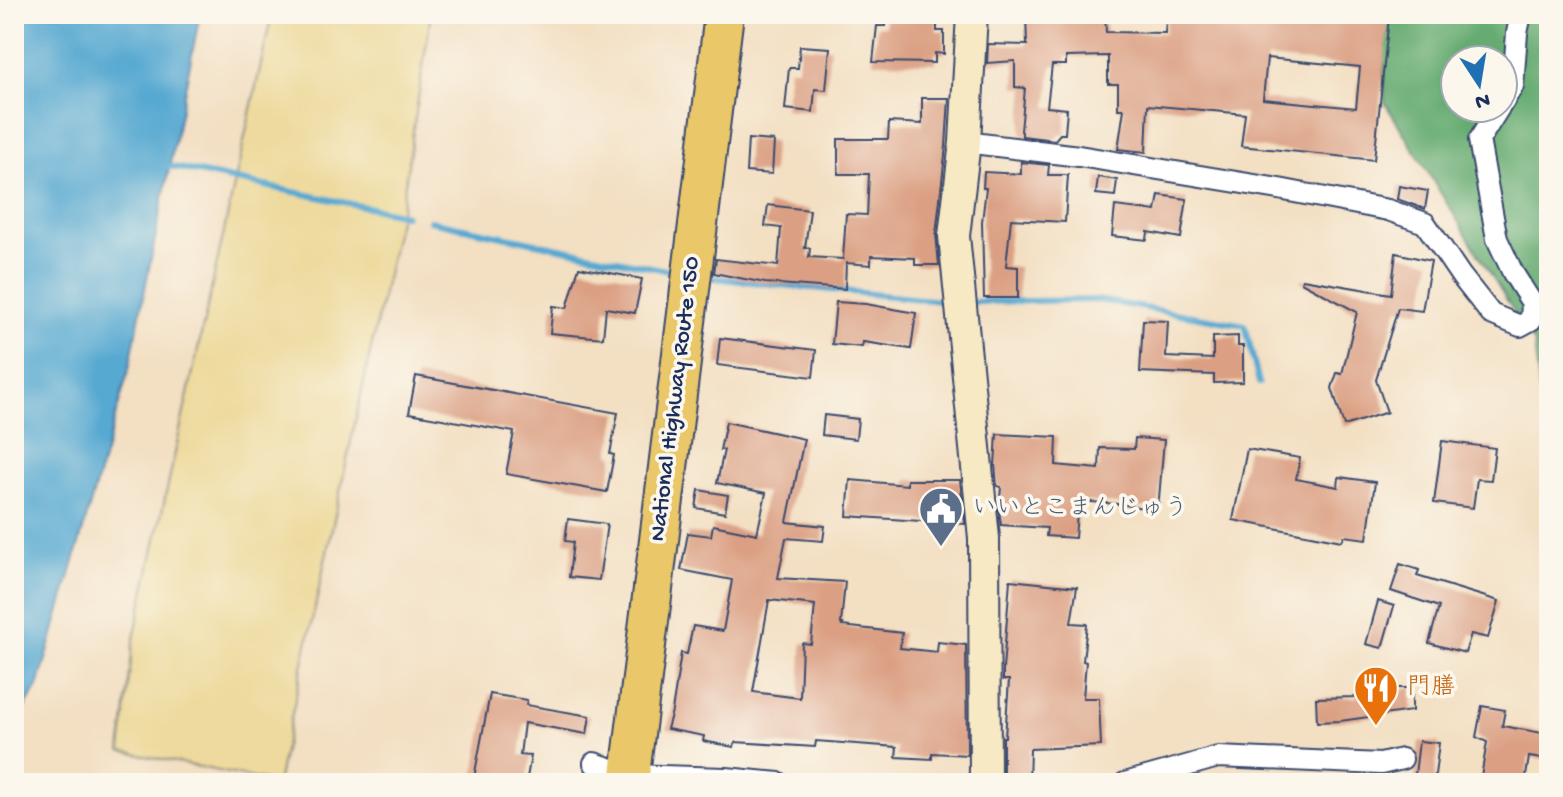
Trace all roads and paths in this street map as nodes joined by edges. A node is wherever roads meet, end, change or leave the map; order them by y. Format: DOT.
graph roads {
  1 [pos="724,14"];
  2 [pos="972,14"];
  3 [pos="1521,14"];
  4 [pos="1516,44"];
  5 [pos="1489,124"];
  6 [pos="965,142"];
  7 [pos="1402,759"];
  8 [pos="594,763"];
  9 [pos="629,779"];
  10 [pos="779,783"];
  11 [pos="985,783"];
  12 [pos="1125,783"];
  1 -- 9 [label="highway, National Highway Route 150"];
  2 -- 6 [label="street"];
  3 -- 4 [label="street"];
  5 -- 6 [label="street"];
  6 -- 11 [label="street"];
  7 -- 12 [label="street"];
  8 -- 9 [label="street"];
  9 -- 10 [label="street"];
}
